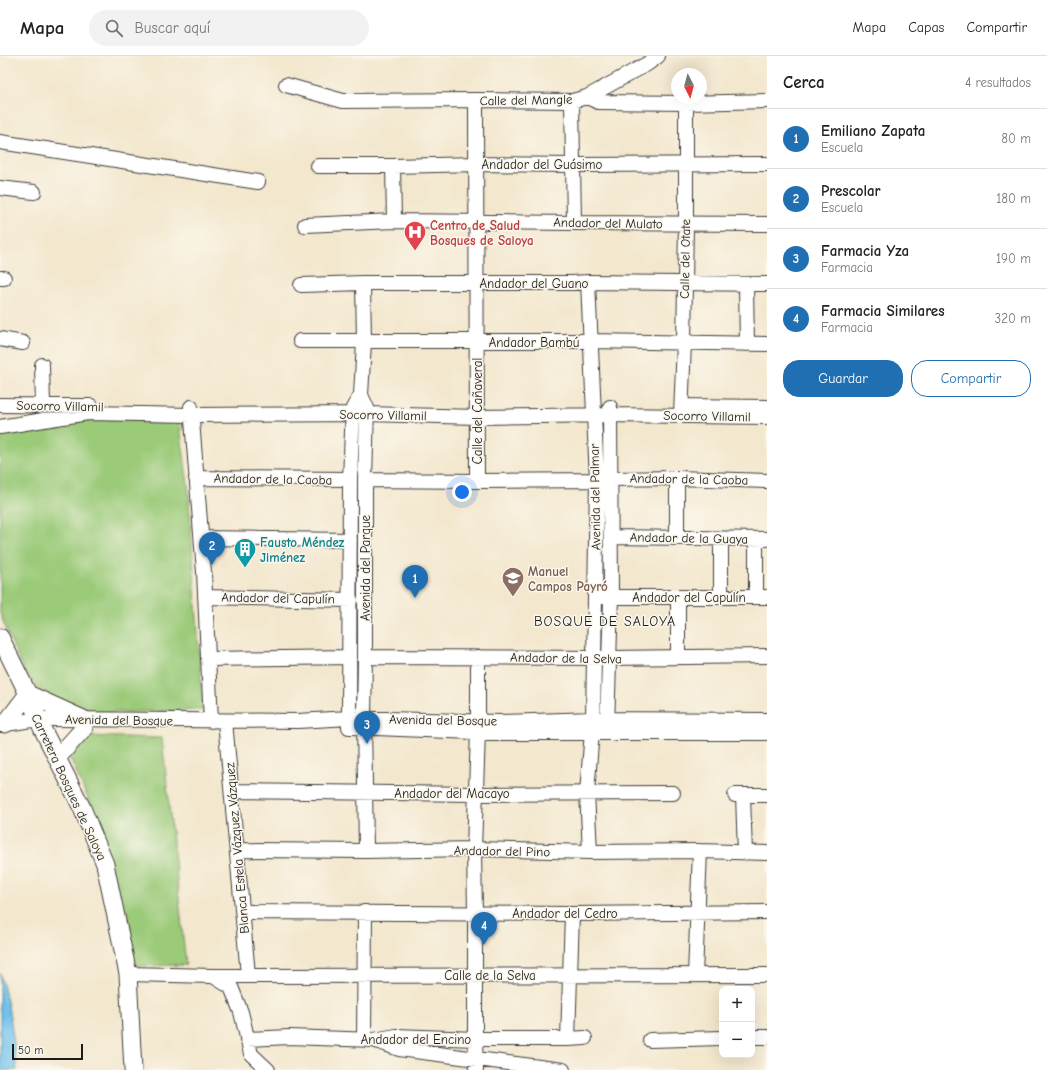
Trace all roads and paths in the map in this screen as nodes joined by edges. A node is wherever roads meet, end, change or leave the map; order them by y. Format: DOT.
graph roads {
  1 [pos="658,56"];
  2 [pos="286,85"];
  3 [pos="587,97"];
  4 [pos="476,100"];
  5 [pos="572,101"];
  6 [pos="767,101"];
  7 [pos="707,102"];
  8 [pos="671,103"];
  9 [pos="686,104"];
  10 [pos="0,142"];
  11 [pos="476,164"];
  12 [pos="685,164"];
  13 [pos="767,164"];
  14 [pos="573,165"];
  15 [pos="318,166"];
  16 [pos="393,166"];
  17 [pos="258,182"];
  18 [pos="0,188"];
  19 [pos="34,192"];
  20 [pos="394,221"];
  21 [pos="477,221"];
  22 [pos="574,223"];
  23 [pos="686,224"];
  24 [pos="767,224"];
  25 [pos="305,225"];
  26 [pos="588,282"];
  27 [pos="363,283"];
  28 [pos="477,283"];
  29 [pos="685,284"];
  30 [pos="746,284"];
  31 [pos="767,284"];
  32 [pos="302,285"];
  33 [pos="0,339"];
  34 [pos="300,341"];
  35 [pos="590,341"];
  36 [pos="364,342"];
  37 [pos="477,342"];
  38 [pos="23,343"];
  39 [pos="684,343"];
  40 [pos="747,344"];
  41 [pos="767,344"];
  42 [pos="42,365"];
  43 [pos="361,395"];
  44 [pos="0,405"];
  45 [pos="44,405"];
  46 [pos="767,407"];
  47 [pos="593,410"];
  48 [pos="682,410"];
  49 [pos="191,411"];
  50 [pos="353,411"];
  51 [pos="367,411"];
  52 [pos="610,411"];
  53 [pos="477,412"];
  54 [pos="767,417"];
  55 [pos="0,427"];
  56 [pos="196,478"];
  57 [pos="677,478"];
  58 [pos="350,479"];
  59 [pos="604,479"];
  60 [pos="365,480"];
  61 [pos="767,480"];
  62 [pos="477,481"];
  63 [pos="611,537"];
  64 [pos="202,538"];
  65 [pos="677,538"];
  66 [pos="762,539"];
  67 [pos="350,540"];
  68 [pos="721,540"];
  69 [pos="206,597"];
  70 [pos="595,597"];
  71 [pos="611,597"];
  72 [pos="678,597"];
  73 [pos="721,597"];
  74 [pos="761,597"];
  75 [pos="350,600"];
  76 [pos="0,637"];
  77 [pos="478,656"];
  78 [pos="767,656"];
  79 [pos="350,657"];
  80 [pos="365,657"];
  81 [pos="678,657"];
  82 [pos="594,658"];
  83 [pos="609,658"];
  84 [pos="209,659"];
  85 [pos="28,694"];
  86 [pos="767,720"];
  87 [pos="83,723"];
  88 [pos="349,723"];
  89 [pos="364,723"];
  90 [pos="40,724"];
  91 [pos="221,724"];
  92 [pos="592,725"];
  93 [pos="607,726"];
  94 [pos="704,726"];
  95 [pos="2,727"];
  96 [pos="478,727"];
  97 [pos="767,733"];
  98 [pos="57,758"];
  99 [pos="232,792"];
  100 [pos="366,793"];
  101 [pos="673,793"];
  102 [pos="476,794"];
  103 [pos="587,794"];
  104 [pos="767,795"];
  105 [pos="238,850"];
  106 [pos="474,850"];
  107 [pos="366,851"];
  108 [pos="700,851"];
  109 [pos="590,852"];
  110 [pos="745,853"];
  111 [pos="767,853"];
  112 [pos="243,912"];
  113 [pos="365,912"];
  114 [pos="767,912"];
  115 [pos="475,913"];
  116 [pos="697,913"];
  117 [pos="572,914"];
  118 [pos="128,974"];
  119 [pos="248,975"];
  120 [pos="474,975"];
  121 [pos="570,975"];
  122 [pos="695,975"];
  123 [pos="767,975"];
  124 [pos="213,976"];
  125 [pos="365,976"];
  126 [pos="755,1037"];
  127 [pos="767,1037"];
  128 [pos="585,1038"];
  129 [pos="719,1038"];
  130 [pos="247,1039"];
  131 [pos="475,1039"];
  132 [pos="568,1039"];
  133 [pos="369,1040"];
  134 [pos="650,1040"];
  135 [pos="476,1065"];
  136 [pos="133,1070"];
  137 [pos="268,1070"];
  138 [pos="563,1070"];
  1 -- 3 [label="street"];
  2 -- 4 [label="street, Calle del Mangle"];
  3 -- 5 [label="street, Calle del Mangle"];
  3 -- 8 [label="street, Calle del Mangle"];
  4 -- 5 [label="street, Calle del Mangle"];
  4 -- 11 [label="street, Calle del Cañaveral"];
  5 -- 14 [label="street"];
  6 -- 7 [label="street, Calle del Mangle"];
  9 -- 12 [label="street, Calle del Otate"];
  10 -- 17 [label="street"];
  11 -- 14 [label="street, Andador del Guásimo"];
  11 -- 16 [label="street, Andador del Guásimo"];
  11 -- 21 [label="street, Calle del Cañaveral"];
  12 -- 13 [label="street, Andador del Guásimo"];
  12 -- 14 [label="street, Andador del Guásimo"];
  12 -- 23 [label="street, Calle del Otate"];
  14 -- 22 [label="street"];
  15 -- 16 [label="street, Andador del Guásimo"];
  16 -- 20 [label="street"];
  18 -- 19 [label="street"];
  20 -- 21 [label="street, Andador del Mulato"];
  20 -- 25 [label="street, Andador del Mulato"];
  21 -- 22 [label="street, Andador del Mulato"];
  21 -- 28 [label="street, Calle del Cañaveral"];
  22 -- 23 [label="street, Andador del Mulato"];
  23 -- 24 [label="street, Andador del Mulato"];
  23 -- 29 [label="street, Calle del Otate"];
  26 -- 28 [label="street, Andador del Guano"];
  26 -- 29 [label="street, Andador del Guano"];
  26 -- 35 [label="street, Avenida del Palmar"];
  27 -- 28 [label="street, Andador del Guano"];
  27 -- 32 [label="street, Andador del Guano"];
  27 -- 36 [label="street"];
  28 -- 37 [label="street, Calle del Cañaveral"];
  29 -- 30 [label="street, Andador del Guano"];
  29 -- 39 [label="street, Calle del Otate"];
  30 -- 31 [label="street, Andador del Guano"];
  30 -- 40 [label="street"];
  33 -- 38 [label="street"];
  34 -- 36 [label="street, Andador Bambú"];
  35 -- 37 [label="street, Andador Bambú"];
  35 -- 39 [label="street, Andador Bambú"];
  35 -- 47 [label="street, Avenida del Palmar"];
  36 -- 37 [label="street, Andador Bambú"];
  36 -- 43 [label="street"];
  37 -- 53 [label="street, Calle del Cañaveral"];
  39 -- 40 [label="street, Andador Bambú"];
  39 -- 48 [label="street, Calle del Otate"];
  40 -- 41 [label="street, Andador Bambú"];
  42 -- 45 [label="street"];
  43 -- 50 [label="street"];
  43 -- 51 [label="street"];
  44 -- 45 [label="street, Socorro Villamil"];
  45 -- 49 [label="street, Socorro Villamil"];
  46 -- 48 [label="street, Socorro Villamil"];
  47 -- 52 [label="street, Socorro Villamil"];
  47 -- 53 [label="street, Socorro Villamil"];
  47 -- 59 [label="street, Avenida del Palmar"];
  48 -- 52 [label="street, Socorro Villamil"];
  48 -- 54 [label="street, Socorro Villamil"];
  49 -- 50 [label="street, Socorro Villamil"];
  49 -- 55 [label="street, Socorro Villamil"];
  49 -- 56 [label="street, Blanca Estela Vázquez Vázquez"];
  50 -- 51 [label="street, Socorro Villamil"];
  50 -- 58 [label="street, Avenida del Parque"];
  51 -- 53 [label="street, Socorro Villamil"];
  51 -- 60 [label="street, Avenida del Parque"];
  52 -- 59 [label="street, Avenida del Palmar"];
  53 -- 62 [label="street, Calle del Cañaveral"];
  56 -- 58 [label="street, Andador de la Caoba"];
  56 -- 64 [label="street, Blanca Estela Vázquez Vázquez"];
  57 -- 59 [label="street, Andador de la Caoba"];
  57 -- 61 [label="street, Andador de la Caoba"];
  57 -- 65 [label="street"];
  58 -- 67 [label="street, Avenida del Parque"];
  59 -- 62 [label="street, Andador de la Caoba"];
  59 -- 63 [label="street, Avenida del Palmar"];
  59 -- 70 [label="street, Avenida del Palmar"];
  60 -- 62 [label="street, Andador de la Caoba"];
  60 -- 80 [label="street, Avenida del Parque"];
  63 -- 65 [label="street, Andador de la Guaya"];
  63 -- 71 [label="street, Avenida del Palmar"];
  64 -- 67 [label="street"];
  64 -- 69 [label="street, Blanca Estela Vázquez Vázquez"];
  65 -- 68 [label="street, Andador de la Guaya"];
  66 -- 68 [label="street, Andador de la Guaya"];
  66 -- 74 [label="street"];
  67 -- 75 [label="street, Avenida del Parque"];
  68 -- 73 [label="street"];
  69 -- 75 [label="street, Andador del Capulín"];
  69 -- 84 [label="street, Blanca Estela Vázquez Vázquez"];
  70 -- 71 [label="street, Andador del Capulín"];
  70 -- 82 [label="street, Avenida del Palmar"];
  71 -- 72 [label="street, Andador del Capulín"];
  71 -- 83 [label="street, Avenida del Palmar"];
  72 -- 73 [label="street, Andador del Capulín"];
  72 -- 81 [label="street"];
  73 -- 74 [label="street, Andador del Capulín"];
  75 -- 79 [label="street, Avenida del Parque"];
  76 -- 85 [label="main road, Carretera Bosques de Saloya"];
  77 -- 80 [label="street, Andador de la Selva"];
  77 -- 82 [label="street, Andador de la Selva"];
  77 -- 96 [label="street"];
  78 -- 81 [label="street, Andador de la Selva"];
  79 -- 84 [label="street"];
  79 -- 88 [label="street, Avenida del Parque"];
  80 -- 89 [label="street, Avenida del Parque"];
  81 -- 83 [label="street, Andador de la Selva"];
  82 -- 83 [label="street, Andador de la Selva"];
  82 -- 92 [label="street, Avenida del Palmar"];
  83 -- 93 [label="street, Avenida del Palmar"];
  84 -- 91 [label="street, Blanca Estela Vázquez Vázquez"];
  85 -- 87 [label="main road"];
  85 -- 90 [label="main road, Carretera Bosques de Saloya"];
  85 -- 95 [label="main road"];
  86 -- 94 [label="street, Avenida del Bosque"];
  87 -- 90 [label="street, Avenida del Bosque"];
  87 -- 91 [label="street, Avenida del Bosque"];
  87 -- 98 [label="main road"];
  88 -- 89 [label="street, Avenida del Bosque"];
  88 -- 91 [label="street, Avenida del Bosque"];
  89 -- 96 [label="street, Avenida del Bosque"];
  89 -- 100 [label="street, Avenida del Parque"];
  90 -- 95 [label="street, Avenida del Bosque"];
  90 -- 98 [label="main road, Carretera Bosques de Saloya"];
  91 -- 99 [label="street, Blanca Estela Vázquez Vázquez"];
  92 -- 93 [label="street, Avenida del Bosque"];
  92 -- 96 [label="street, Avenida del Bosque"];
  92 -- 103 [label="street, Avenida del Palmar"];
  93 -- 94 [label="street, Avenida del Bosque"];
  94 -- 97 [label="street, Avenida del Bosque"];
  96 -- 102 [label="street"];
  98 -- 118 [label="main road, Carretera Bosques de Saloya"];
  99 -- 100 [label="street, Andador del Macayo"];
  99 -- 105 [label="street, Blanca Estela Vázquez Vázquez"];
  100 -- 102 [label="street, Andador del Macayo"];
  100 -- 107 [label="street, Avenida del Parque"];
  101 -- 103 [label="street, Andador del Macayo"];
  102 -- 103 [label="street, Andador del Macayo"];
  102 -- 106 [label="street"];
  103 -- 109 [label="street, Avenida del Palmar"];
  104 -- 110 [label="street"];
  105 -- 107 [label="street, Andador del Pino"];
  105 -- 112 [label="street, Blanca Estela Vázquez Vázquez"];
  106 -- 107 [label="street, Andador del Pino"];
  106 -- 109 [label="street, Andador del Pino"];
  106 -- 115 [label="street"];
  108 -- 109 [label="street, Andador del Pino"];
  108 -- 110 [label="street, Andador del Pino"];
  108 -- 116 [label="street"];
  110 -- 111 [label="street, Andador del Pino"];
  112 -- 113 [label="street, Andador del Cedro"];
  112 -- 119 [label="street, Blanca Estela Vázquez Vázquez"];
  113 -- 115 [label="street, Andador del Cedro"];
  113 -- 125 [label="street"];
  114 -- 116 [label="street, Andador del Cedro"];
  115 -- 117 [label="street, Andador del Cedro"];
  115 -- 120 [label="street"];
  116 -- 117 [label="street, Andador del Cedro"];
  116 -- 122 [label="street"];
  117 -- 121 [label="street"];
  118 -- 124 [label="street, Calle de la Selva"];
  118 -- 136 [label="main road, Carretera Bosques de Saloya"];
  119 -- 124 [label="street, Calle de la Selva"];
  119 -- 125 [label="street, Calle de la Selva"];
  120 -- 121 [label="street, Calle de la Selva"];
  120 -- 125 [label="street, Calle de la Selva"];
  120 -- 131 [label="street"];
  121 -- 122 [label="street, Calle de la Selva"];
  121 -- 132 [label="street"];
  122 -- 123 [label="street, Calle de la Selva"];
  124 -- 130 [label="street"];
  125 -- 133 [label="street"];
  126 -- 127 [label="street"];
  128 -- 132 [label="street, Andador del Encino"];
  129 -- 134 [label="street"];
  130 -- 133 [label="street, Andador del Encino"];
  130 -- 137 [label="street"];
  131 -- 132 [label="street, Andador del Encino"];
  131 -- 133 [label="street, Andador del Encino"];
  131 -- 135 [label="street"];
  133 -- 135 [label="street"];
  135 -- 138 [label="street"];
}
